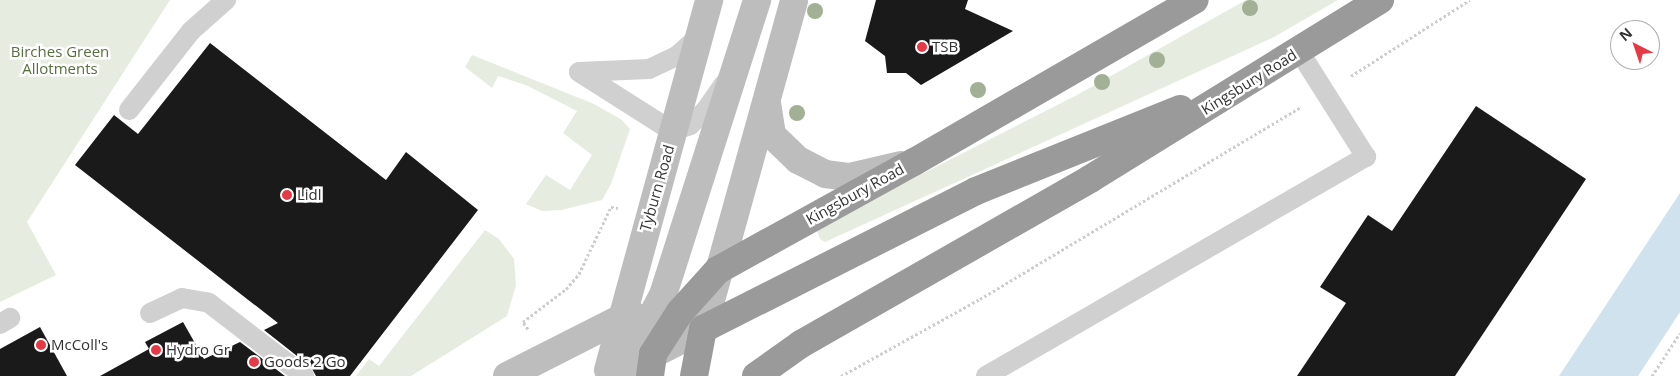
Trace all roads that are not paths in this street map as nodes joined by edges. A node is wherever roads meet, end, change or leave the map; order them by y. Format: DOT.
graph roads {
  1 [pos="226,0"];
  2 [pos="709,0"];
  3 [pos="757,0"];
  4 [pos="794,0"];
  5 [pos="1195,0"];
  6 [pos="1380,0"];
  7 [pos="700,35"];
  8 [pos="1299,51"];
  9 [pos="734,70"];
  10 [pos="1255,79"];
  11 [pos="766,99"];
  12 [pos="129,110"];
  13 [pos="672,131"];
  14 [pos="914,162"];
  15 [pos="718,270"];
  16 [pos="663,295"];
  17 [pos="150,314"];
  18 [pos="621,318"];
  19 [pos="703,329"];
  20 [pos="652,365"];
  21 [pos="304,376"];
  22 [pos="508,376"];
  23 [pos="608,376"];
  24 [pos="694,376"];
  25 [pos="756,376"];
  26 [pos="986,376"];
  1 -- 12 [label="lane"];
  2 -- 7 [label="main road, Tyburn Road"];
  3 -- 9 [label="main road"];
  4 -- 11 [label="main road"];
  5 -- 14 [label="highway, Kingsbury Road"];
  6 -- 8 [label="highway, Kingsbury Road"];
  7 -- 13 [label="main road, Tyburn Road"];
  7 -- 13 [label="lane"];
  8 -- 10 [label="highway, Kingsbury Road"];
  8 -- 26 [label="lane"];
  9 -- 13 [label="lane"];
  9 -- 16 [label="main road"];
  10 -- 19 [label="highway"];
  10 -- 25 [label="highway, Kingsbury Road"];
  11 -- 14 [label="main road"];
  11 -- 15 [label="main road"];
  13 -- 18 [label="main road, Tyburn Road"];
  14 -- 15 [label="highway, Kingsbury Road"];
  15 -- 16 [label="main road, Kingsbury Road"];
  15 -- 19 [label="main road"];
  15 -- 20 [label="highway"];
  16 -- 18 [label="main road, Kingsbury Road"];
  16 -- 23 [label="main road"];
  17 -- 21 [label="lane"];
  18 -- 22 [label="main road, Kingsbury Road"];
  18 -- 23 [label="main road, Tyburn Road"];
  19 -- 20 [label="main road"];
  19 -- 24 [label="highway"];
  20 -- 23 [label="main road"];
}
